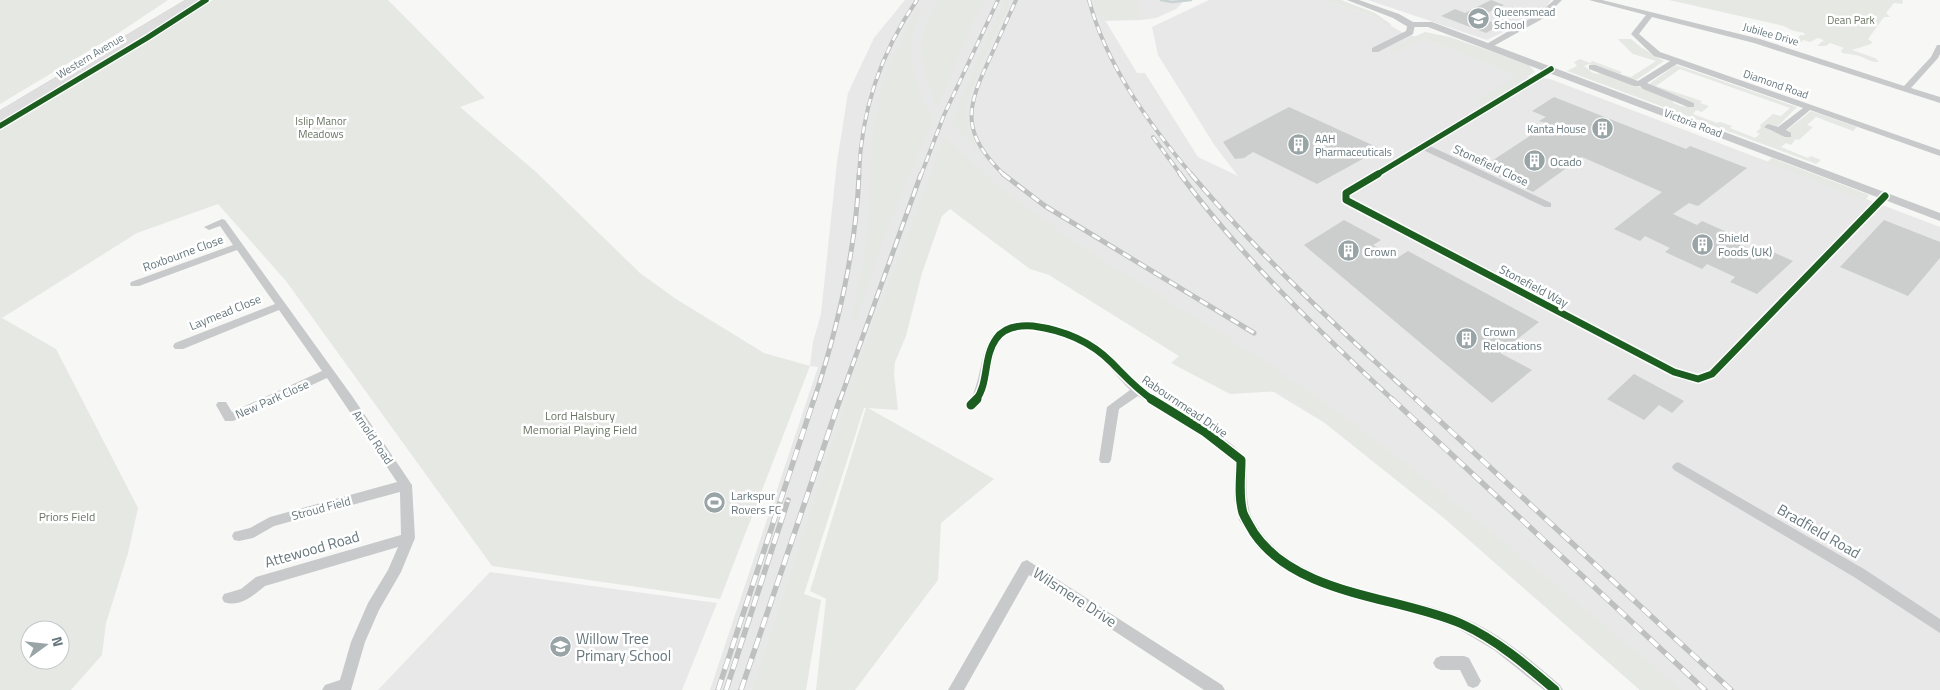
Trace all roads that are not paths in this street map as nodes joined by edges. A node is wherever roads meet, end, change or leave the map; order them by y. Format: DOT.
graph roads {
  1 [pos="176,0"];
  2 [pos="195,0"];
  3 [pos="1351,0"];
  4 [pos="1558,0"];
  5 [pos="1593,0"];
  6 [pos="1650,15"];
  7 [pos="1411,25"];
  8 [pos="1486,46"];
  9 [pos="1940,48"];
  10 [pos="1375,50"];
  11 [pos="1937,59"];
  12 [pos="1676,61"];
  13 [pos="1592,67"];
  14 [pos="1551,69"];
  15 [pos="1642,83"];
  16 [pos="1905,89"];
  17 [pos="1940,100"];
  18 [pos="1691,105"];
  19 [pos="0,108"];
  20 [pos="1809,108"];
  21 [pos="0,117"];
  22 [pos="1768,128"];
  23 [pos="1424,147"];
  24 [pos="1940,153"];
  25 [pos="1885,196"];
  26 [pos="1548,205"];
  27 [pos="1940,217"];
  28 [pos="209,227"];
  29 [pos="240,246"];
  30 [pos="135,284"];
  31 [pos="282,305"];
  32 [pos="179,346"];
  33 [pos="328,373"];
  34 [pos="1137,390"];
  35 [pos="222,405"];
  36 [pos="971,405"];
  37 [pos="1105,460"];
  38 [pos="1678,467"];
  39 [pos="406,486"];
  40 [pos="239,536"];
  41 [pos="408,538"];
  42 [pos="229,598"];
  43 [pos="1940,627"];
  44 [pos="1440,663"];
  45 [pos="1473,681"];
  46 [pos="344,688"];
  47 [pos="330,690"];
  48 [pos="957,690"];
  49 [pos="1217,690"];
  50 [pos="1555,690"];
  1 -- 19 [label="highway, Western Avenue"];
  2 -- 21 [label="highway, Western Avenue"];
  3 -- 7 [label="street, Victoria Road"];
  4 -- 8 [label="street"];
  5 -- 6 [label="street, Jubilee Drive"];
  6 -- 12 [label="street, Diamond Road"];
  6 -- 16 [label="street, Jubilee Drive"];
  7 -- 8 [label="street, Victoria Road"];
  7 -- 10 [label="street"];
  8 -- 14 [label="street, Victoria Road"];
  9 -- 11 [label="street"];
  11 -- 16 [label="street"];
  12 -- 15 [label="street"];
  12 -- 20 [label="street, Diamond Road"];
  13 -- 15 [label="street"];
  14 -- 23 [label="street, Stonefield Way"];
  14 -- 25 [label="street, Victoria Road"];
  15 -- 18 [label="street"];
  16 -- 17 [label="street, Jubilee Drive"];
  20 -- 22 [label="street"];
  20 -- 24 [label="street, Diamond Road"];
  23 -- 25 [label="street, Stonefield Way"];
  23 -- 26 [label="street, Stonefield Close"];
  25 -- 27 [label="street, Victoria Road"];
  28 -- 29 [label="street, Arnold Road"];
  29 -- 30 [label="street, Roxbourne Close"];
  29 -- 31 [label="street, Arnold Road"];
  31 -- 32 [label="street, Laymead Close"];
  31 -- 33 [label="street, Arnold Road"];
  33 -- 35 [label="street, New Park Close"];
  33 -- 39 [label="street, Arnold Road"];
  34 -- 36 [label="street, Rabournmead Drive"];
  34 -- 37 [label="street"];
  34 -- 50 [label="street, Rabournmead Drive"];
  38 -- 43 [label="street, Bradfield Road"];
  39 -- 40 [label="street, Stroud Field"];
  39 -- 41 [label="street"];
  41 -- 42 [label="street, Attewood Road"];
  41 -- 46 [label="street"];
  44 -- 45 [label="street"];
  46 -- 47 [label="street"];
  48 -- 49 [label="street, Wilsmere Drive"];
}
